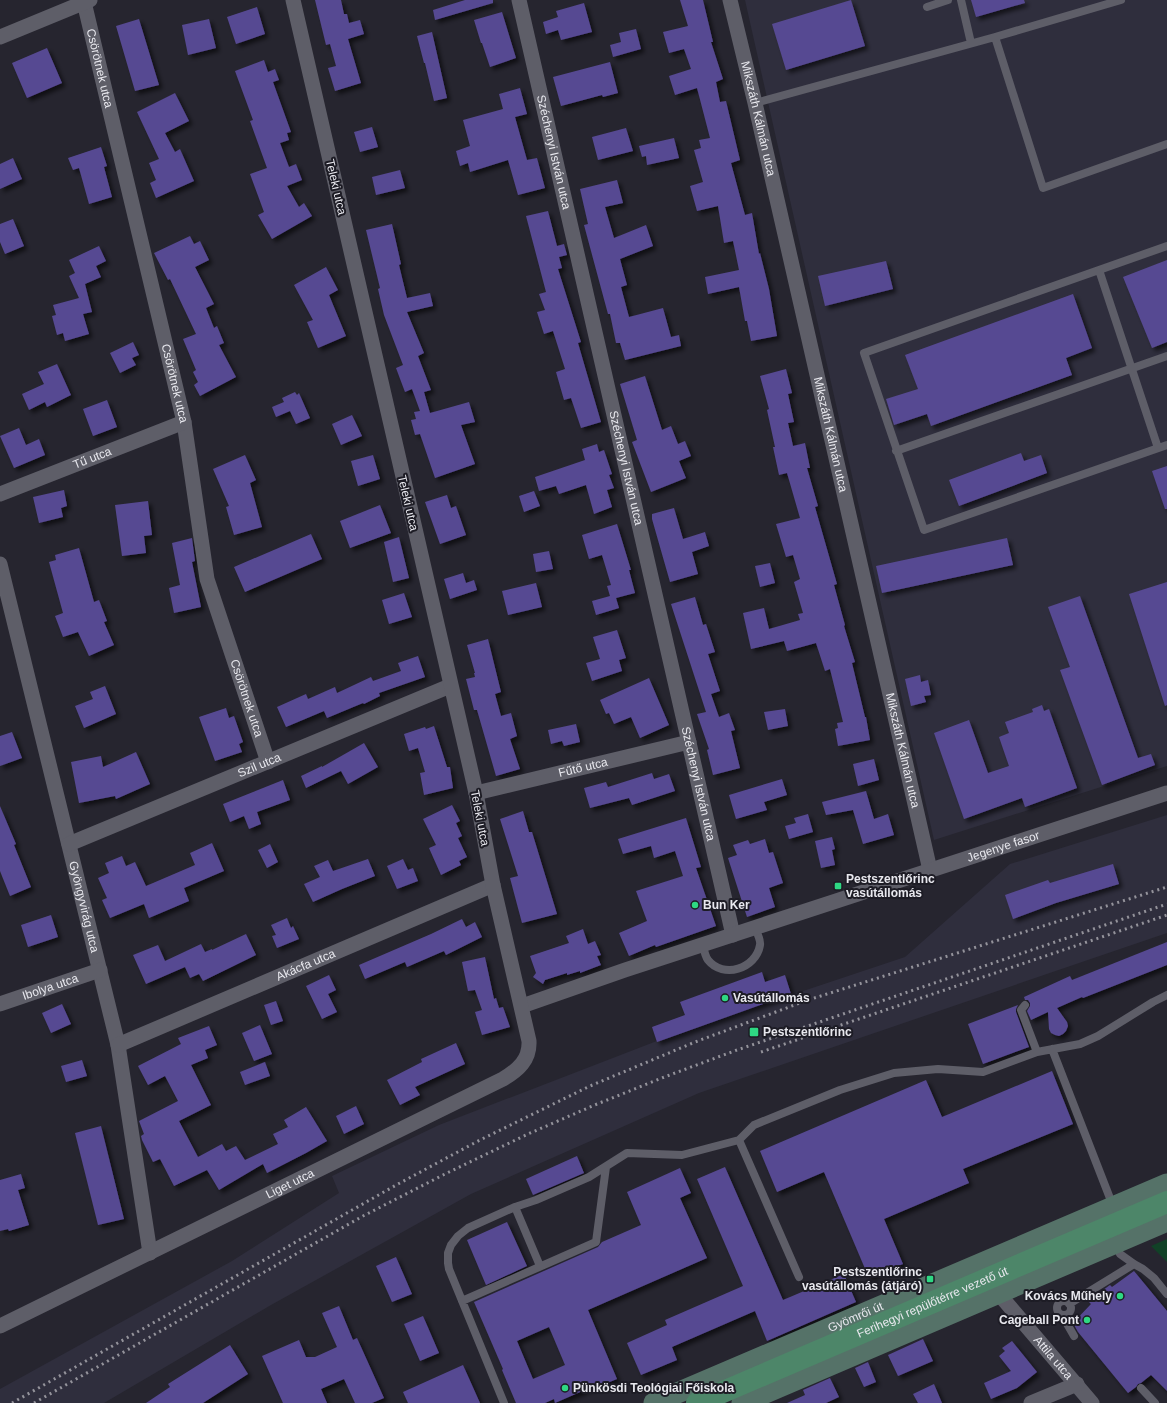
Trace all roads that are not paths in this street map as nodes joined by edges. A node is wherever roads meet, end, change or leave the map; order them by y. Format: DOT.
graph roads {
  1 [pos="293,0"];
  2 [pos="519,0"];
  3 [pos="730,0"];
  4 [pos="948,0"];
  5 [pos="961,0"];
  6 [pos="1121,0"];
  7 [pos="87,1"];
  8 [pos="1100,3"];
  9 [pos="928,7"];
  10 [pos="0,37"];
  11 [pos="995,37"];
  12 [pos="971,43"];
  13 [pos="755,103"];
  14 [pos="1167,144"];
  15 [pos="1167,246"];
  16 [pos="1099,270"];
  17 [pos="1167,356"];
  18 [pos="1131,369"];
  19 [pos="184,422"];
  20 [pos="1167,445"];
  21 [pos="1158,448"];
  22 [pos="896,451"];
  23 [pos="0,494"];
  24 [pos="0,564"];
  25 [pos="450,686"];
  26 [pos="689,742"];
  27 [pos="268,762"];
  28 [pos="476,792"];
  29 [pos="1167,793"];
  30 [pos="69,844"];
  31 [pos="930,870"];
  32 [pos="493,885"];
  33 [pos="755,928"];
  34 [pos="733,935"];
  35 [pos="702,945"];
  36 [pos="100,970"];
  37 [pos="1167,995"];
  38 [pos="0,1004"];
  39 [pos="1025,1005"];
  40 [pos="522,1006"];
  41 [pos="118,1046"];
  42 [pos="1052,1049"];
  43 [pos="1037,1052"];
  44 [pos="739,1140"];
  45 [pos="606,1166"];
  46 [pos="1167,1184"];
  47 [pos="1167,1202"];
  48 [pos="515,1207"];
  49 [pos="1113,1207"];
  50 [pos="1167,1221"];
  51 [pos="1114,1244"];
  52 [pos="150,1253"];
  53 [pos="1134,1264"];
  54 [pos="540,1266"];
  55 [pos="799,1277"];
  56 [pos="998,1293"];
  57 [pos="1167,1294"];
  58 [pos="462,1301"];
  59 [pos="1069,1304"];
  60 [pos="1062,1315"];
  61 [pos="0,1326"];
  62 [pos="1074,1336"];
  63 [pos="1077,1384"];
  64 [pos="1141,1388"];
  65 [pos="504,1403"];
  66 [pos="654,1403"];
  67 [pos="697,1403"];
  68 [pos="742,1403"];
  69 [pos="1031,1403"];
  70 [pos="1092,1403"];
  71 [pos="1155,1403"];
  1 -- 25 [label="street, Teleki utca"];
  2 -- 26 [label="street, Széchenyi István utca"];
  3 -- 13 [label="street, Mikszáth Kálmán utca"];
  4 -- 9 [label="lane"];
  5 -- 12 [label="lane"];
  6 -- 8 [label="lane"];
  7 -- 10 [label="street"];
  7 -- 19 [label="street, Csörötnek utca"];
  8 -- 11 [label="lane"];
  11 -- 12 [label="lane"];
  11 -- 14 [label="lane"];
  12 -- 13 [label="lane"];
  13 -- 31 [label="street, Mikszáth Kálmán utca"];
  15 -- 16 [label="lane"];
  16 -- 18 [label="lane"];
  16 -- 22 [label="lane"];
  17 -- 18 [label="lane"];
  18 -- 21 [label="lane"];
  18 -- 22 [label="lane"];
  19 -- 23 [label="street, Tű utca"];
  19 -- 27 [label="street, Csörötnek utca"];
  20 -- 21 [label="lane"];
  21 -- 22 [label="lane"];
  24 -- 30 [label="street, Gyöngyvirág utca"];
  25 -- 27 [label="street, Szil utca"];
  25 -- 28 [label="street, Teleki utca"];
  26 -- 28 [label="street, Fűtő utca"];
  26 -- 34 [label="street, Széchenyi István utca"];
  27 -- 30 [label="street, Szil utca"];
  28 -- 32 [label="street, Teleki utca"];
  29 -- 31 [label="street, Jegenye fasor"];
  30 -- 36 [label="street, Gyöngyvirág utca"];
  31 -- 33 [label="street, Jegenye fasor"];
  32 -- 40 [label="street, Teleki utca"];
  32 -- 41 [label="street, Akácfa utca"];
  33 -- 34 [label="street, Jegenye fasor"];
  33 -- 35 [label="lane"];
  34 -- 35 [label="street, Jegenye fasor"];
  35 -- 40 [label="street, Jegenye fasor"];
  36 -- 38 [label="street, Ibolya utca"];
  36 -- 41 [label="street, Gyöngyvirág utca"];
  37 -- 42 [label="lane"];
  39 -- 43 [label="lane"];
  40 -- 52 [label="street, Liget utca"];
  41 -- 52 [label="street, Gyöngyvirág utca"];
  42 -- 43 [label="lane"];
  42 -- 49 [label="lane"];
  43 -- 44 [label="lane"];
  44 -- 45 [label="lane"];
  44 -- 55 [label="lane"];
  45 -- 48 [label="lane"];
  45 -- 54 [label="lane"];
  46 -- 49 [label="street, Gyömrői út"];
  47 -- 67 [label="main road, Ferihegyi repülőtérre vezető út"];
  48 -- 54 [label="lane"];
  48 -- 58 [label="lane"];
  49 -- 66 [label="street, Gyömrői út"];
  50 -- 51 [label="street"];
  51 -- 53 [label="lane"];
  51 -- 56 [label="street"];
  52 -- 61 [label="street, Liget utca"];
  53 -- 57 [label="lane"];
  53 -- 59 [label="lane"];
  54 -- 58 [label="lane"];
  56 -- 63 [label="street, Attila utca"];
  56 -- 68 [label="street"];
  58 -- 65 [label="lane"];
  59 -- 60 [label="lane"];
  59 -- 60 [label="lane"];
  60 -- 62 [label="lane"];
  63 -- 69 [label="street"];
  63 -- 70 [label="street, Attila utca"];
  64 -- 71 [label="lane"];
}
